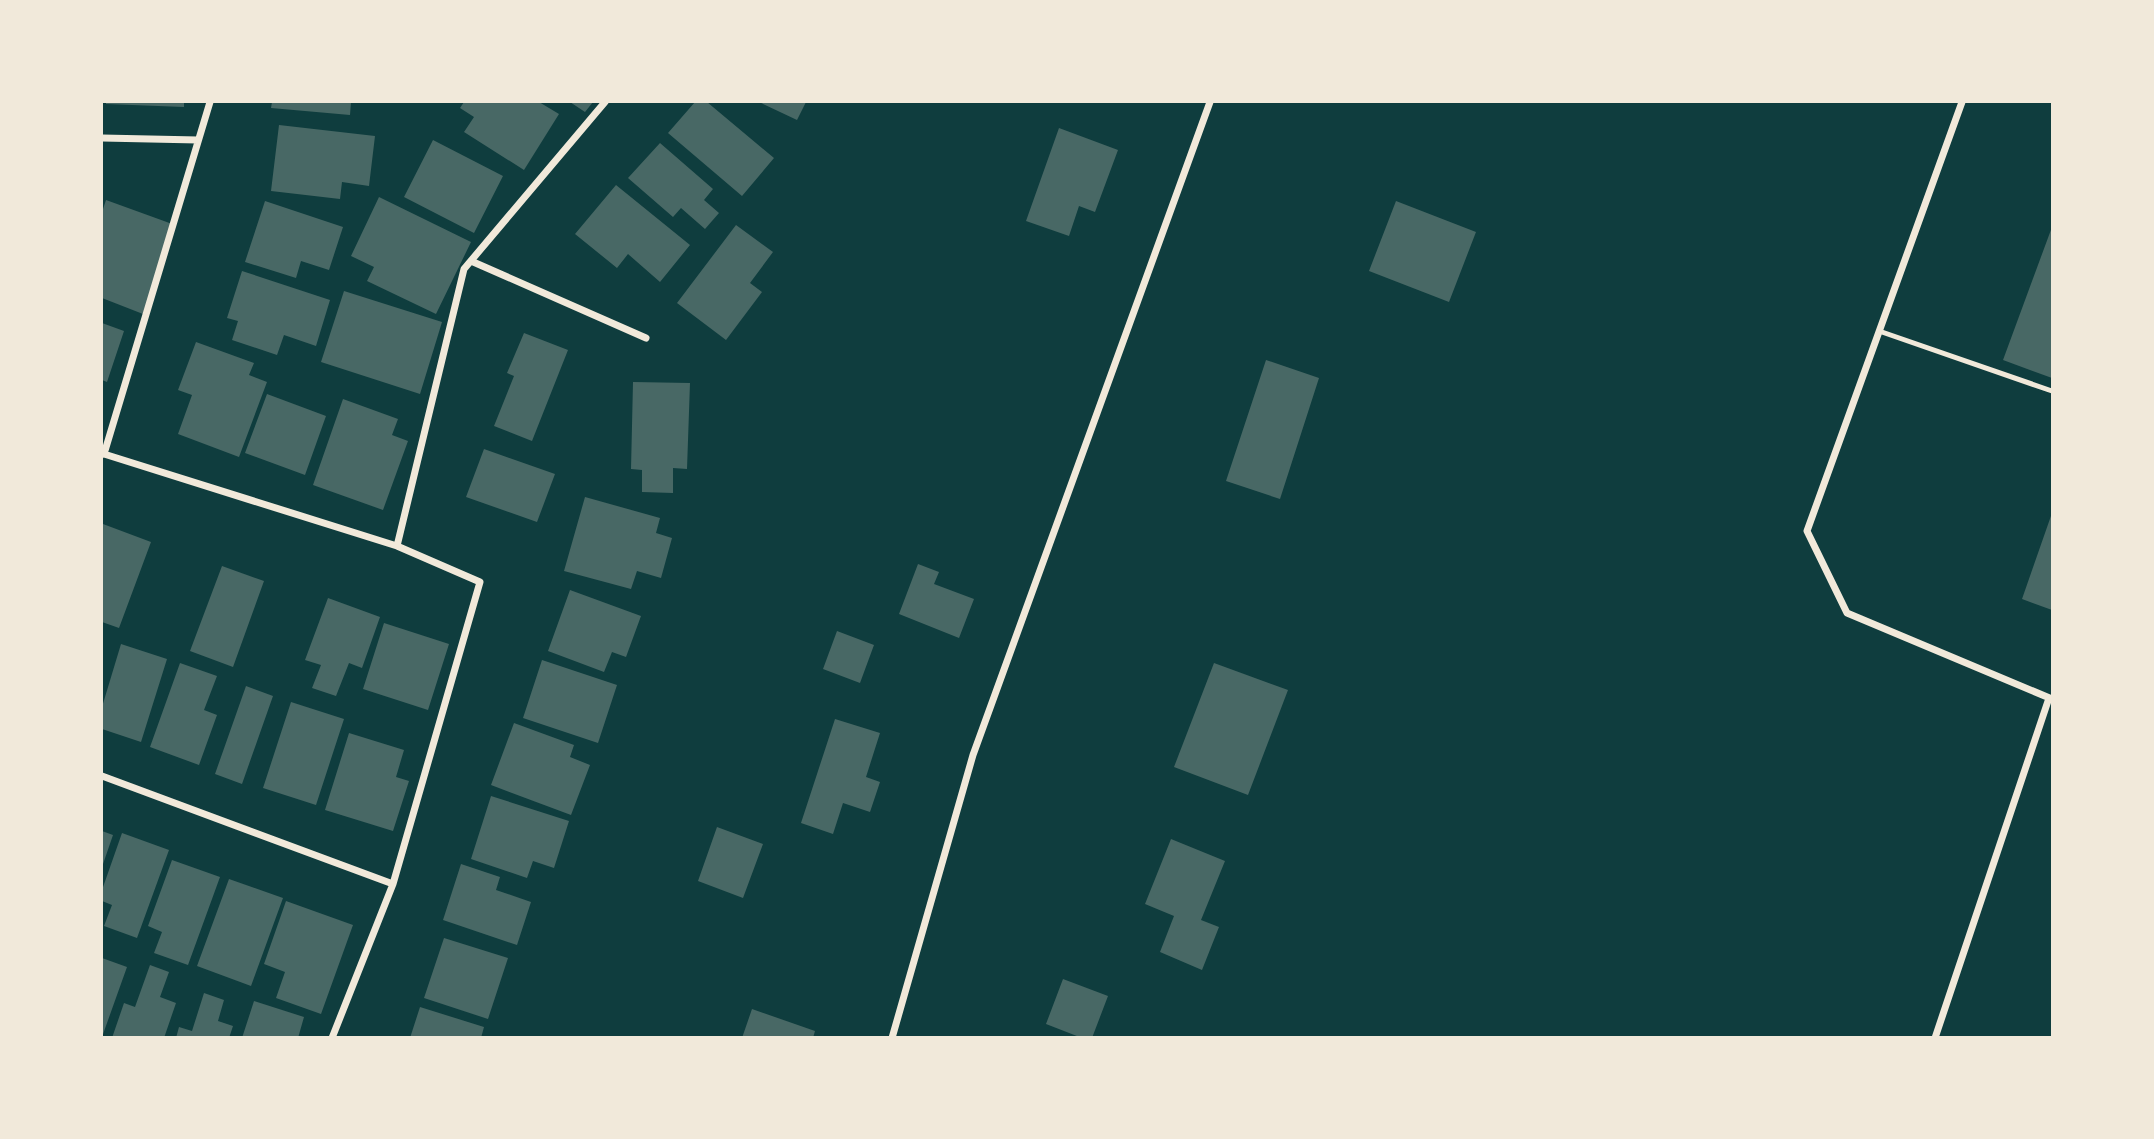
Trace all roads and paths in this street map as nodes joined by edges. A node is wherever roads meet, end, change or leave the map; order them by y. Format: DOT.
graph roads {
  1 [pos="209,102"];
  2 [pos="606,102"];
  3 [pos="1210,102"];
  4 [pos="1962,102"];
  5 [pos="102,138"];
  6 [pos="198,140"];
  7 [pos="471,261"];
  8 [pos="1879,331"];
  9 [pos="646,338"];
  10 [pos="2053,391"];
  11 [pos="103,454"];
  12 [pos="397,546"];
  13 [pos="2051,698"];
  14 [pos="102,776"];
  15 [pos="393,884"];
  16 [pos="332,1038"];
  17 [pos="892,1038"];
  18 [pos="1935,1038"];
  1 -- 6 [label="street"];
  2 -- 7 [label="street"];
  3 -- 17 [label="street"];
  4 -- 8 [label="street"];
  5 -- 6 [label="street"];
  6 -- 11 [label="street"];
  7 -- 9 [label="street"];
  7 -- 12 [label="street"];
  8 -- 10 [label="lane"];
  8 -- 13 [label="street"];
  11 -- 12 [label="street"];
  12 -- 15 [label="street"];
  13 -- 18 [label="street"];
  14 -- 15 [label="street"];
  15 -- 16 [label="street"];
}
